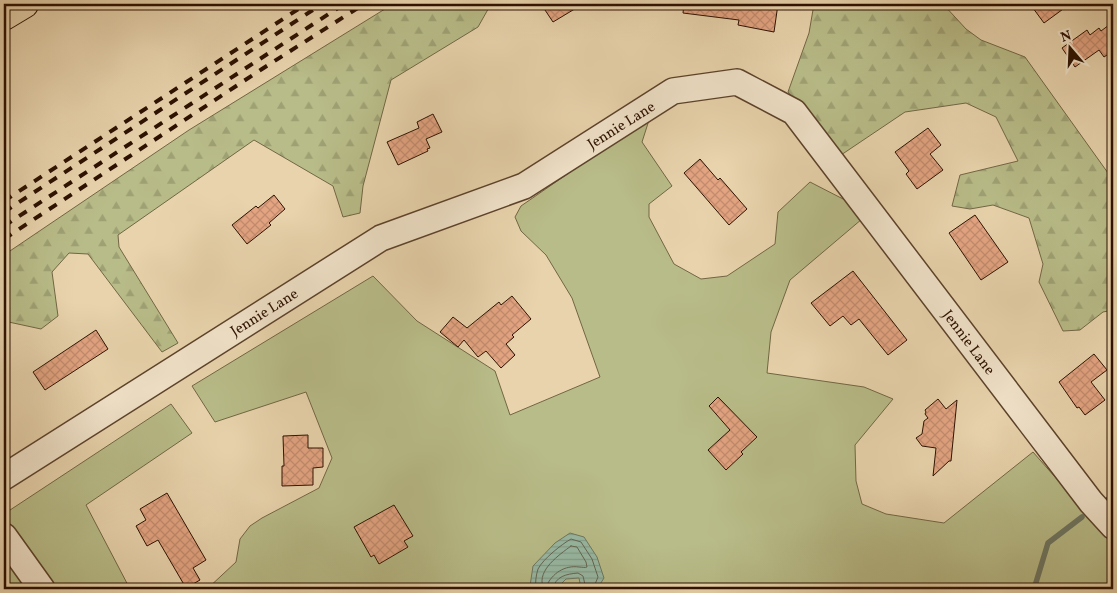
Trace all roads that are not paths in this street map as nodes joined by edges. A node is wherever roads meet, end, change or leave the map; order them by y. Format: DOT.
graph roads {
  1 [pos="24,4"];
  2 [pos="4,16"];
  3 [pos="4,477"];
  4 [pos="1113,526"];
  5 [pos="4,536"];
  6 [pos="42,589"];
  1 -- 2 [label="highway"];
  3 -- 4 [label="street, Jennie Lane"];
  5 -- 6 [label="street"];
}
